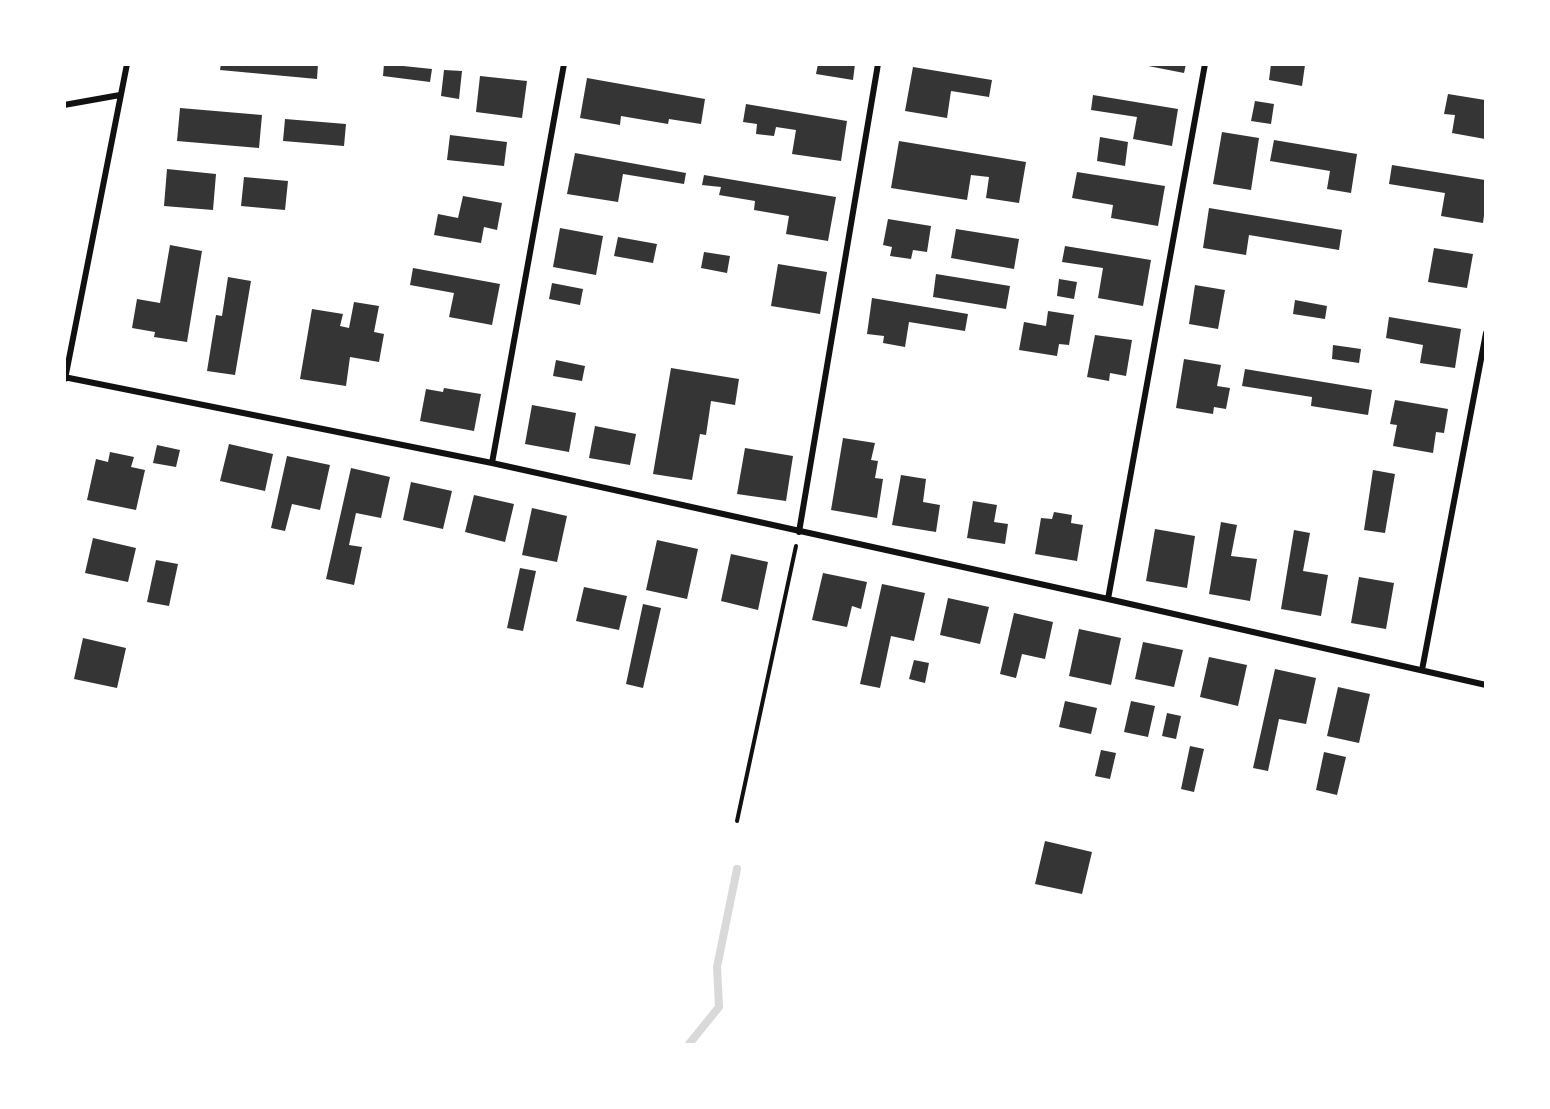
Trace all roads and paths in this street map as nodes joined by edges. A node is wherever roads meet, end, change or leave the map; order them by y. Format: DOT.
graph roads {
  1 [pos="127,64"];
  2 [pos="564,64"];
  3 [pos="878,64"];
  4 [pos="1205,64"];
  5 [pos="120,95"];
  6 [pos="64,105"];
  7 [pos="1485,333"];
  8 [pos="65,378"];
  9 [pos="492,463"];
  10 [pos="799,532"];
  11 [pos="1108,598"];
  12 [pos="1422,670"];
  13 [pos="1485,685"];
  14 [pos="737,821"];
  1 -- 5 [label="street"];
  2 -- 9 [label="street"];
  3 -- 10 [label="street"];
  4 -- 11 [label="street"];
  5 -- 6 [label="street"];
  5 -- 8 [label="street"];
  7 -- 12 [label="street"];
  8 -- 9 [label="street"];
  9 -- 10 [label="street"];
  10 -- 11 [label="street"];
  10 -- 14 [label="path"];
  11 -- 12 [label="street"];
  12 -- 13 [label="street"];
}
